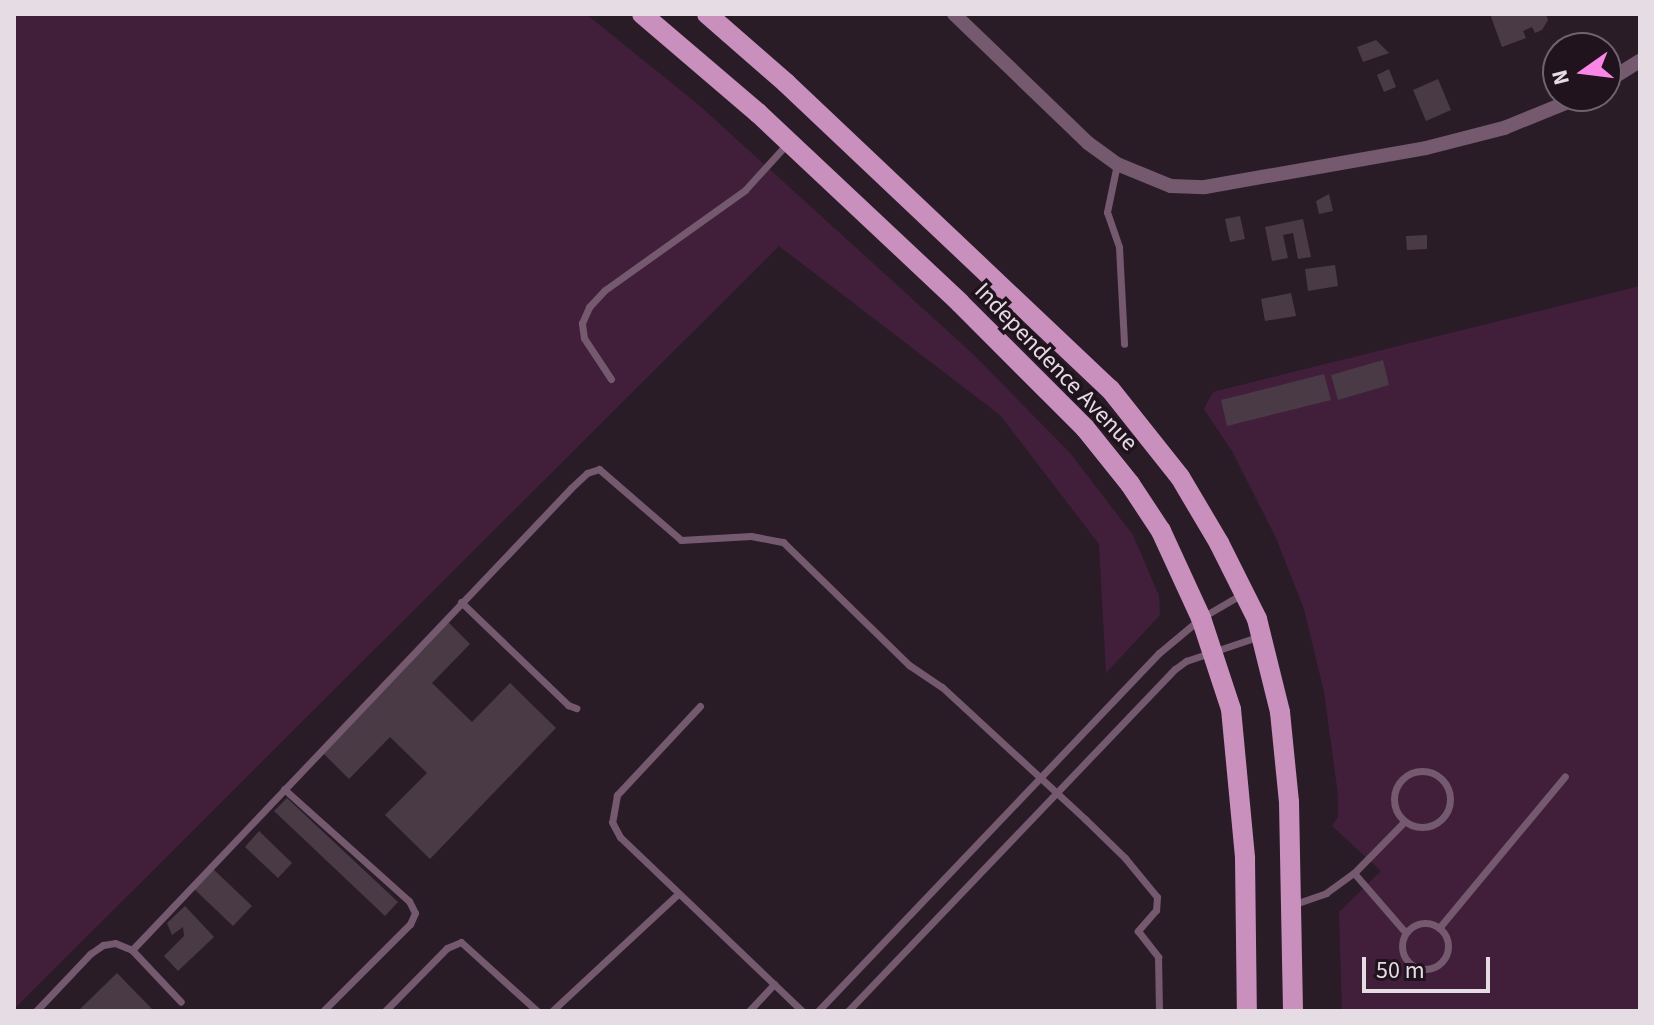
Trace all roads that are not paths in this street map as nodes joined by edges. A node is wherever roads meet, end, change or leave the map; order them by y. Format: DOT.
graph roads {
  1 [pos="642,14"];
  2 [pos="707,14"];
  3 [pos="954,14"];
  4 [pos="1640,61"];
  5 [pos="1622,72"];
  6 [pos="1544,112"];
  7 [pos="789,141"];
  8 [pos="1117,164"];
  9 [pos="1124,344"];
  10 [pos="611,379"];
  11 [pos="1244,592"];
  12 [pos="461,602"];
  13 [pos="1201,618"];
  14 [pos="1262,636"];
  15 [pos="1212,652"];
  16 [pos="700,706"];
  17 [pos="576,708"];
  18 [pos="1565,776"];
  19 [pos="1040,777"];
  20 [pos="284,789"];
  21 [pos="1057,792"];
  22 [pos="1404,822"];
  23 [pos="1354,873"];
  24 [pos="678,894"];
  25 [pos="1291,905"];
  26 [pos="1439,928"];
  27 [pos="1406,933"];
  28 [pos="132,950"];
  29 [pos="774,984"];
  30 [pos="181,1002"];
  31 [pos="36,1011"];
  32 [pos="323,1011"];
  33 [pos="385,1011"];
  34 [pos="537,1011"];
  35 [pos="552,1011"];
  36 [pos="749,1011"];
  37 [pos="802,1011"];
  38 [pos="818,1011"];
  39 [pos="848,1011"];
  40 [pos="1159,1011"];
  41 [pos="1247,1011"];
  42 [pos="1293,1011"];
  1 -- 7 [label="main road, Independence Avenue"];
  2 -- 11 [label="main road, Independence Avenue"];
  3 -- 8 [label="street"];
  4 -- 5 [label="street"];
  6 -- 8 [label="street"];
  7 -- 10 [label="lane"];
  7 -- 13 [label="main road, Independence Avenue"];
  8 -- 9 [label="lane"];
  11 -- 13 [label="lane"];
  11 -- 14 [label="main road, Independence Avenue"];
  12 -- 17 [label="lane"];
  12 -- 19 [label="lane"];
  12 -- 20 [label="lane"];
  13 -- 15 [label="main road, Independence Avenue"];
  13 -- 19 [label="lane"];
  14 -- 15 [label="lane"];
  14 -- 25 [label="main road, Independence Avenue"];
  15 -- 21 [label="lane"];
  15 -- 41 [label="main road, Independence Avenue"];
  16 -- 24 [label="lane"];
  18 -- 26 [label="lane"];
  19 -- 21 [label="lane"];
  19 -- 38 [label="lane"];
  20 -- 28 [label="lane"];
  20 -- 32 [label="lane"];
  21 -- 39 [label="lane"];
  21 -- 40 [label="lane"];
  22 -- 22 [label="lane"];
  22 -- 23 [label="lane"];
  23 -- 25 [label="lane"];
  23 -- 27 [label="lane"];
  24 -- 29 [label="lane"];
  24 -- 35 [label="lane"];
  25 -- 42 [label="main road, Independence Avenue"];
  26 -- 27 [label="lane"];
  26 -- 27 [label="lane"];
  28 -- 30 [label="lane"];
  28 -- 31 [label="lane"];
  29 -- 36 [label="lane"];
  29 -- 37 [label="lane"];
  33 -- 34 [label="lane"];
}
